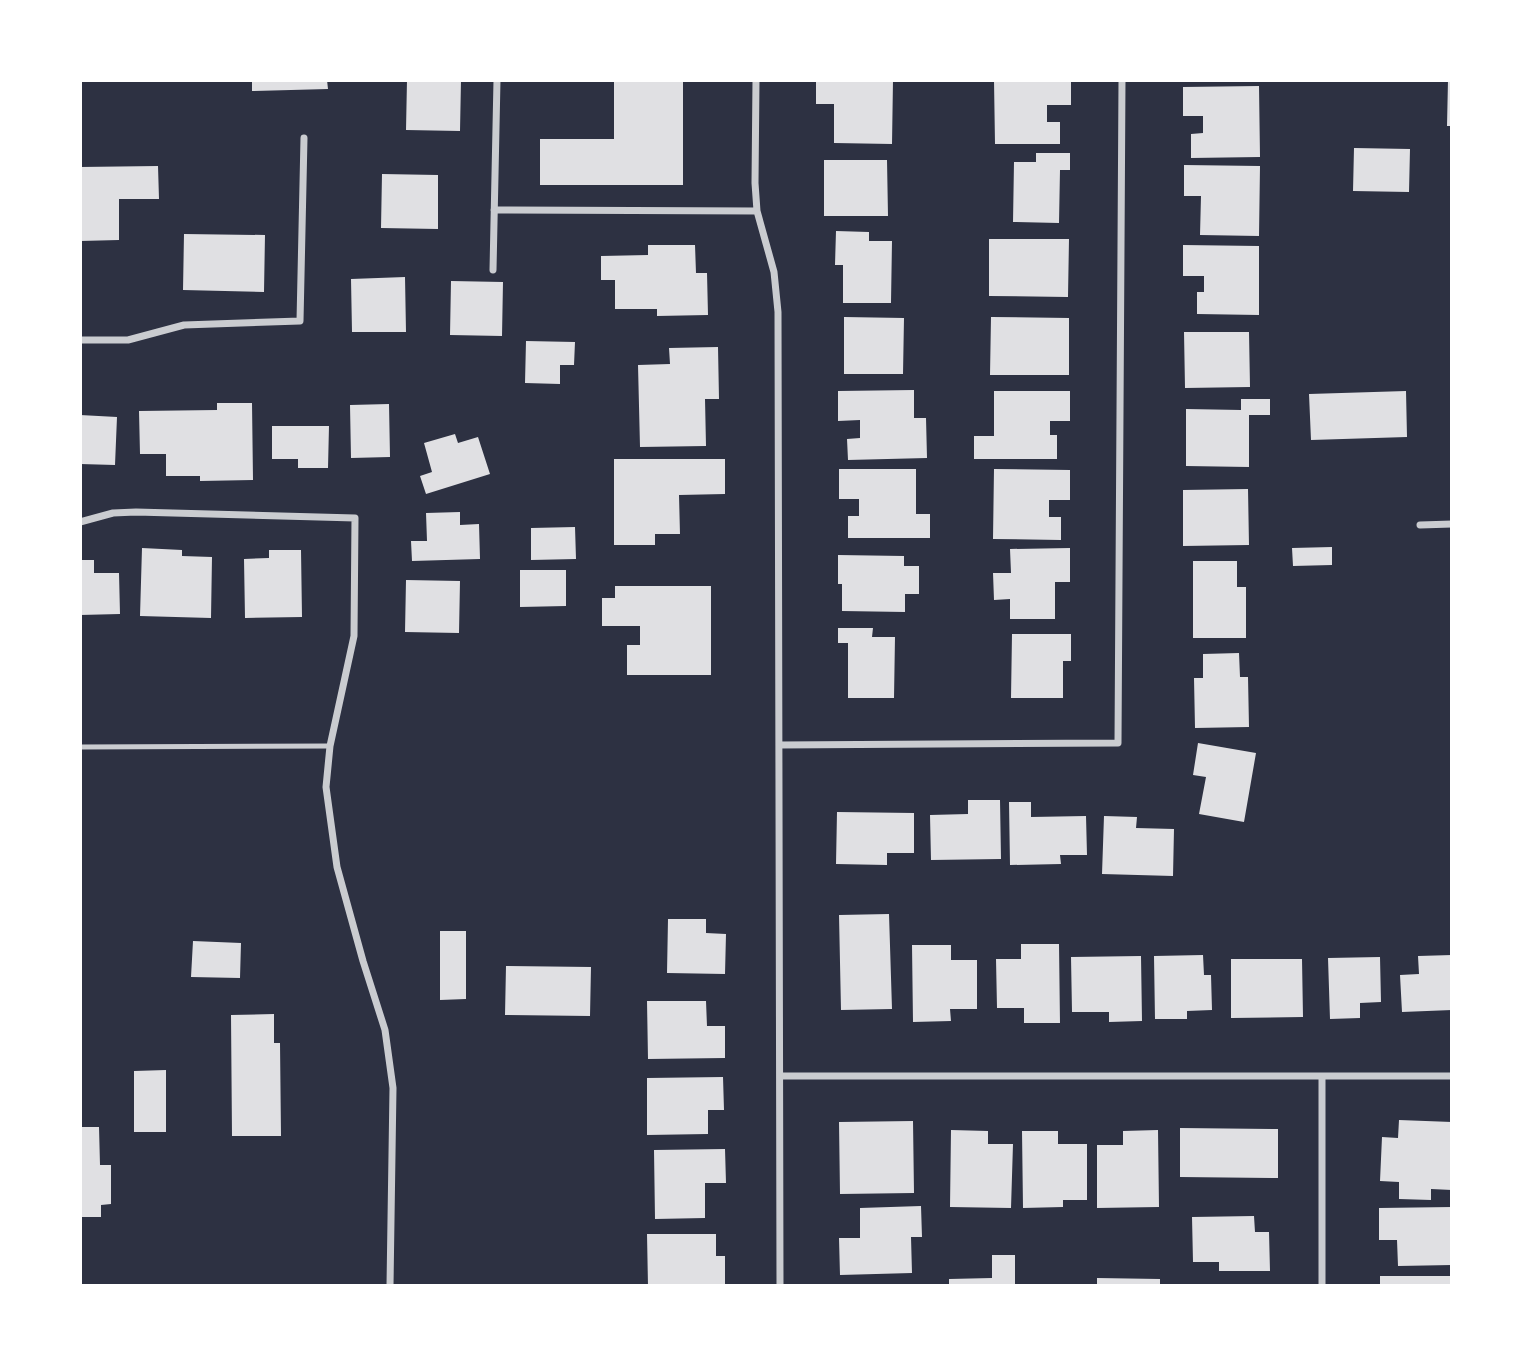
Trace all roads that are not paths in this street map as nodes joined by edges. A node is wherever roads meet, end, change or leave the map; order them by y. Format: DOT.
graph roads {
  1 [pos="497,80"];
  2 [pos="755,80"];
  3 [pos="1122,80"];
  4 [pos="304,138"];
  5 [pos="494,210"];
  6 [pos="757,211"];
  7 [pos="493,270"];
  8 [pos="80,341"];
  9 [pos="80,523"];
  10 [pos="1420,524"];
  11 [pos="1451,524"];
  12 [pos="779,745"];
  13 [pos="330,746"];
  14 [pos="80,747"];
  15 [pos="780,1076"];
  16 [pos="1322,1076"];
  17 [pos="1451,1076"];
  18 [pos="390,1286"];
  19 [pos="780,1286"];
  20 [pos="1322,1286"];
  1 -- 5 [label="street"];
  2 -- 6 [label="street"];
  3 -- 12 [label="street"];
  4 -- 8 [label="street"];
  5 -- 6 [label="street"];
  5 -- 7 [label="street"];
  6 -- 12 [label="street"];
  9 -- 13 [label="street"];
  10 -- 11 [label="street"];
  12 -- 15 [label="street"];
  13 -- 14 [label="lane"];
  13 -- 18 [label="street"];
  15 -- 16 [label="street"];
  15 -- 19 [label="street"];
  16 -- 17 [label="street"];
  16 -- 20 [label="street"];
}
